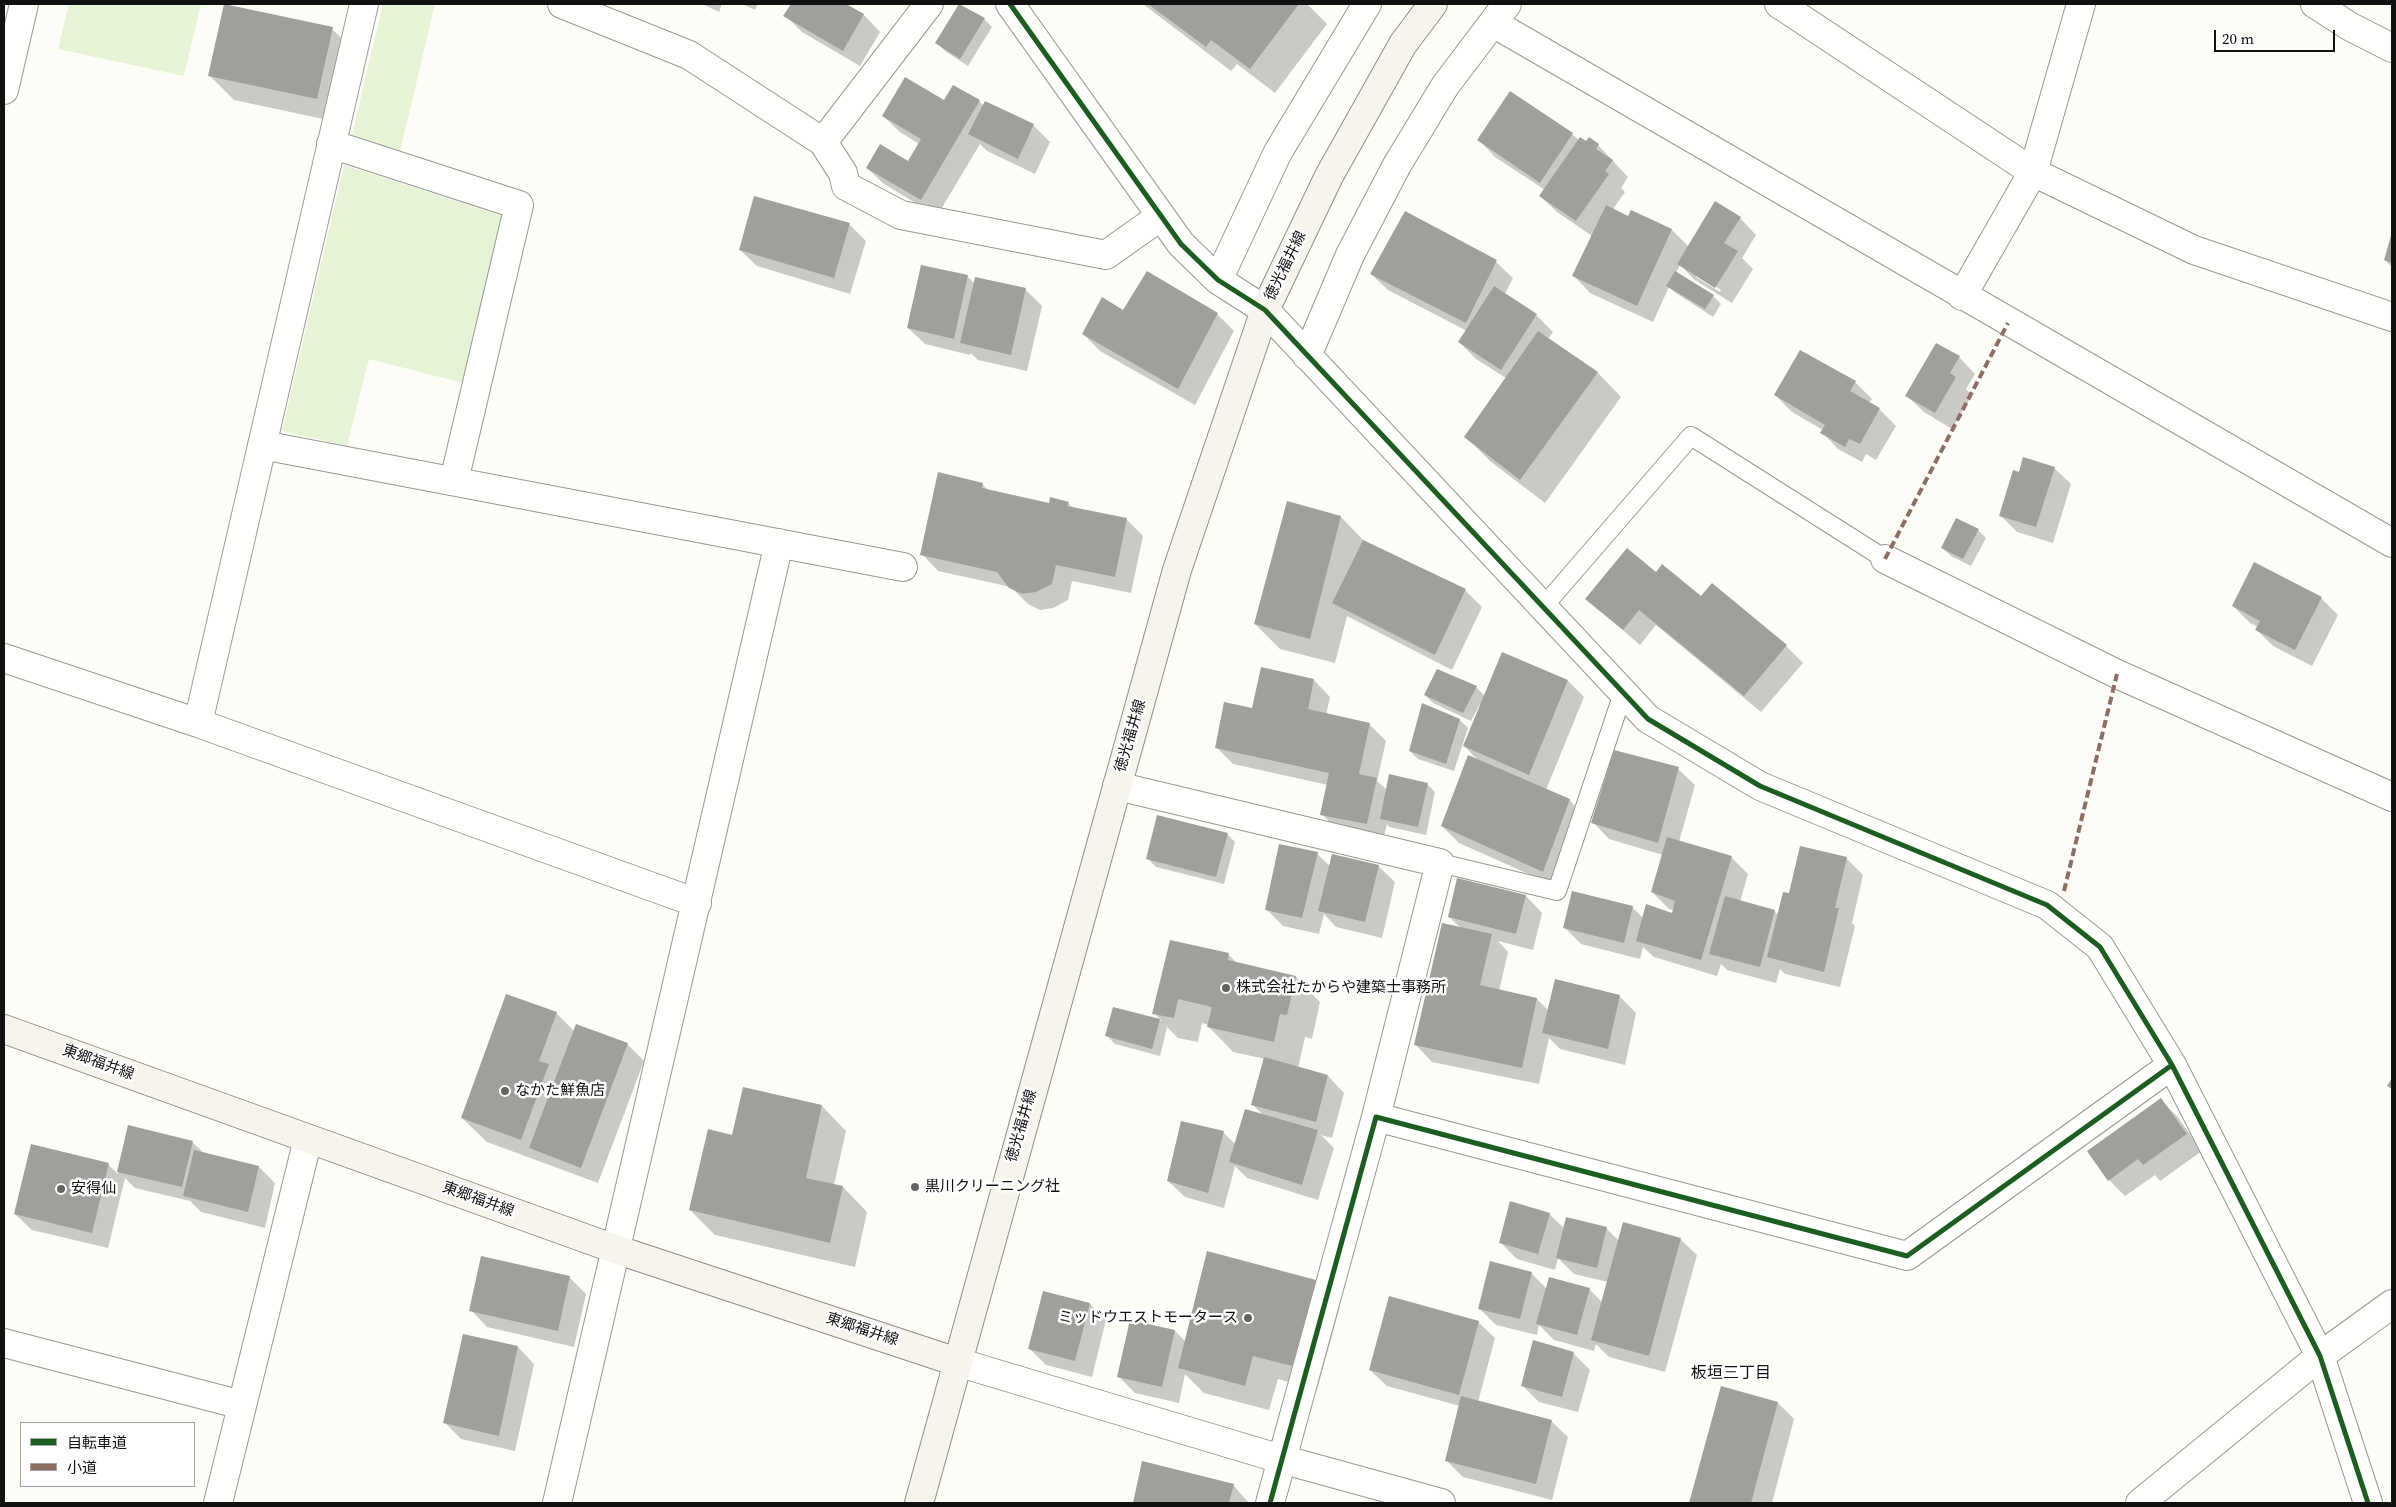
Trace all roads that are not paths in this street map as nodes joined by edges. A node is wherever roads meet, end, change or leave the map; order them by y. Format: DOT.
graph roads {
  1 [pos="24,4"];
  2 [pos="364,4"];
  3 [pos="562,4"];
  4 [pos="929,4"];
  5 [pos="1010,4"];
  6 [pos="1367,4"];
  7 [pos="1433,4"];
  8 [pos="1779,4"];
  9 [pos="2081,4"];
  10 [pos="2315,4"];
  11 [pos="1500,13"];
  12 [pos="2392,48"];
  13 [pos="4,90"];
  14 [pos="823,142"];
  15 [pos="331,144"];
  16 [pos="2033,172"];
  17 [pos="1161,216"];
  18 [pos="1218,280"];
  19 [pos="1962,296"];
  20 [pos="1265,310"];
  21 [pos="2392,318"];
  22 [pos="1307,356"];
  23 [pos="262,444"];
  24 [pos="454,481"];
  25 [pos="779,543"];
  26 [pos="2392,543"];
  27 [pos="1885,559"];
  28 [pos="903,567"];
  29 [pos="1543,607"];
  30 [pos="4,658"];
  31 [pos="1623,693"];
  32 [pos="198,723"];
  33 [pos="1117,786"];
  34 [pos="2392,798"];
  35 [pos="1440,863"];
  36 [pos="697,903"];
  37 [pos="4,1029"];
  38 [pos="2172,1065"];
  39 [pos="1376,1117"];
  40 [pos="308,1139"];
  41 [pos="615,1250"];
  42 [pos="2392,1304"];
  43 [pos="4,1343"];
  44 [pos="2320,1356"];
  45 [pos="957,1362"];
  46 [pos="242,1405"];
  47 [pos="1281,1459"];
  48 [pos="218,1503"];
  49 [pos="557,1503"];
  50 [pos="919,1503"];
  51 [pos="1270,1503"];
  52 [pos="1441,1503"];
  53 [pos="2140,1503"];
  54 [pos="2368,1503"];
  1 -- 13 [label="street"];
  2 -- 15 [label="street"];
  3 -- 14 [label="street"];
  4 -- 14 [label="street"];
  5 -- 17 [label="street"];
  6 -- 18 [label="street"];
  7 -- 20 [label="main road, 徳光福井線"];
  8 -- 16 [label="street"];
  9 -- 16 [label="street"];
  10 -- 12 [label="street"];
  11 -- 19 [label="street"];
  11 -- 22 [label="street"];
  14 -- 17 [label="street"];
  15 -- 23 [label="street"];
  15 -- 24 [label="street"];
  16 -- 19 [label="street"];
  16 -- 21 [label="street"];
  17 -- 18 [label="street"];
  18 -- 20 [label="street"];
  19 -- 26 [label="street"];
  20 -- 22 [label="street"];
  20 -- 33 [label="main road, 徳光福井線"];
  22 -- 29 [label="street"];
  23 -- 24 [label="street"];
  23 -- 32 [label="street"];
  24 -- 25 [label="street"];
  25 -- 28 [label="street"];
  25 -- 36 [label="street"];
  27 -- 29 [label="lane"];
  27 -- 34 [label="street"];
  29 -- 31 [label="street"];
  30 -- 32 [label="street"];
  31 -- 35 [label="lane"];
  31 -- 38 [label="street"];
  32 -- 36 [label="street"];
  33 -- 35 [label="street"];
  33 -- 45 [label="main road, 徳光福井線"];
  35 -- 39 [label="street"];
  36 -- 41 [label="street"];
  37 -- 40 [label="main road, 東郷福井線"];
  38 -- 39 [label="street"];
  38 -- 44 [label="street"];
  39 -- 47 [label="street"];
  40 -- 41 [label="main road, 東郷福井線"];
  40 -- 46 [label="street"];
  41 -- 45 [label="main road, 東郷福井線"];
  41 -- 49 [label="street"];
  42 -- 44 [label="street"];
  43 -- 46 [label="street"];
  44 -- 53 [label="street"];
  44 -- 54 [label="street"];
  45 -- 47 [label="street"];
  45 -- 50 [label="main road, 徳光福井線"];
  46 -- 48 [label="street"];
  47 -- 51 [label="street"];
  47 -- 52 [label="street"];
}
